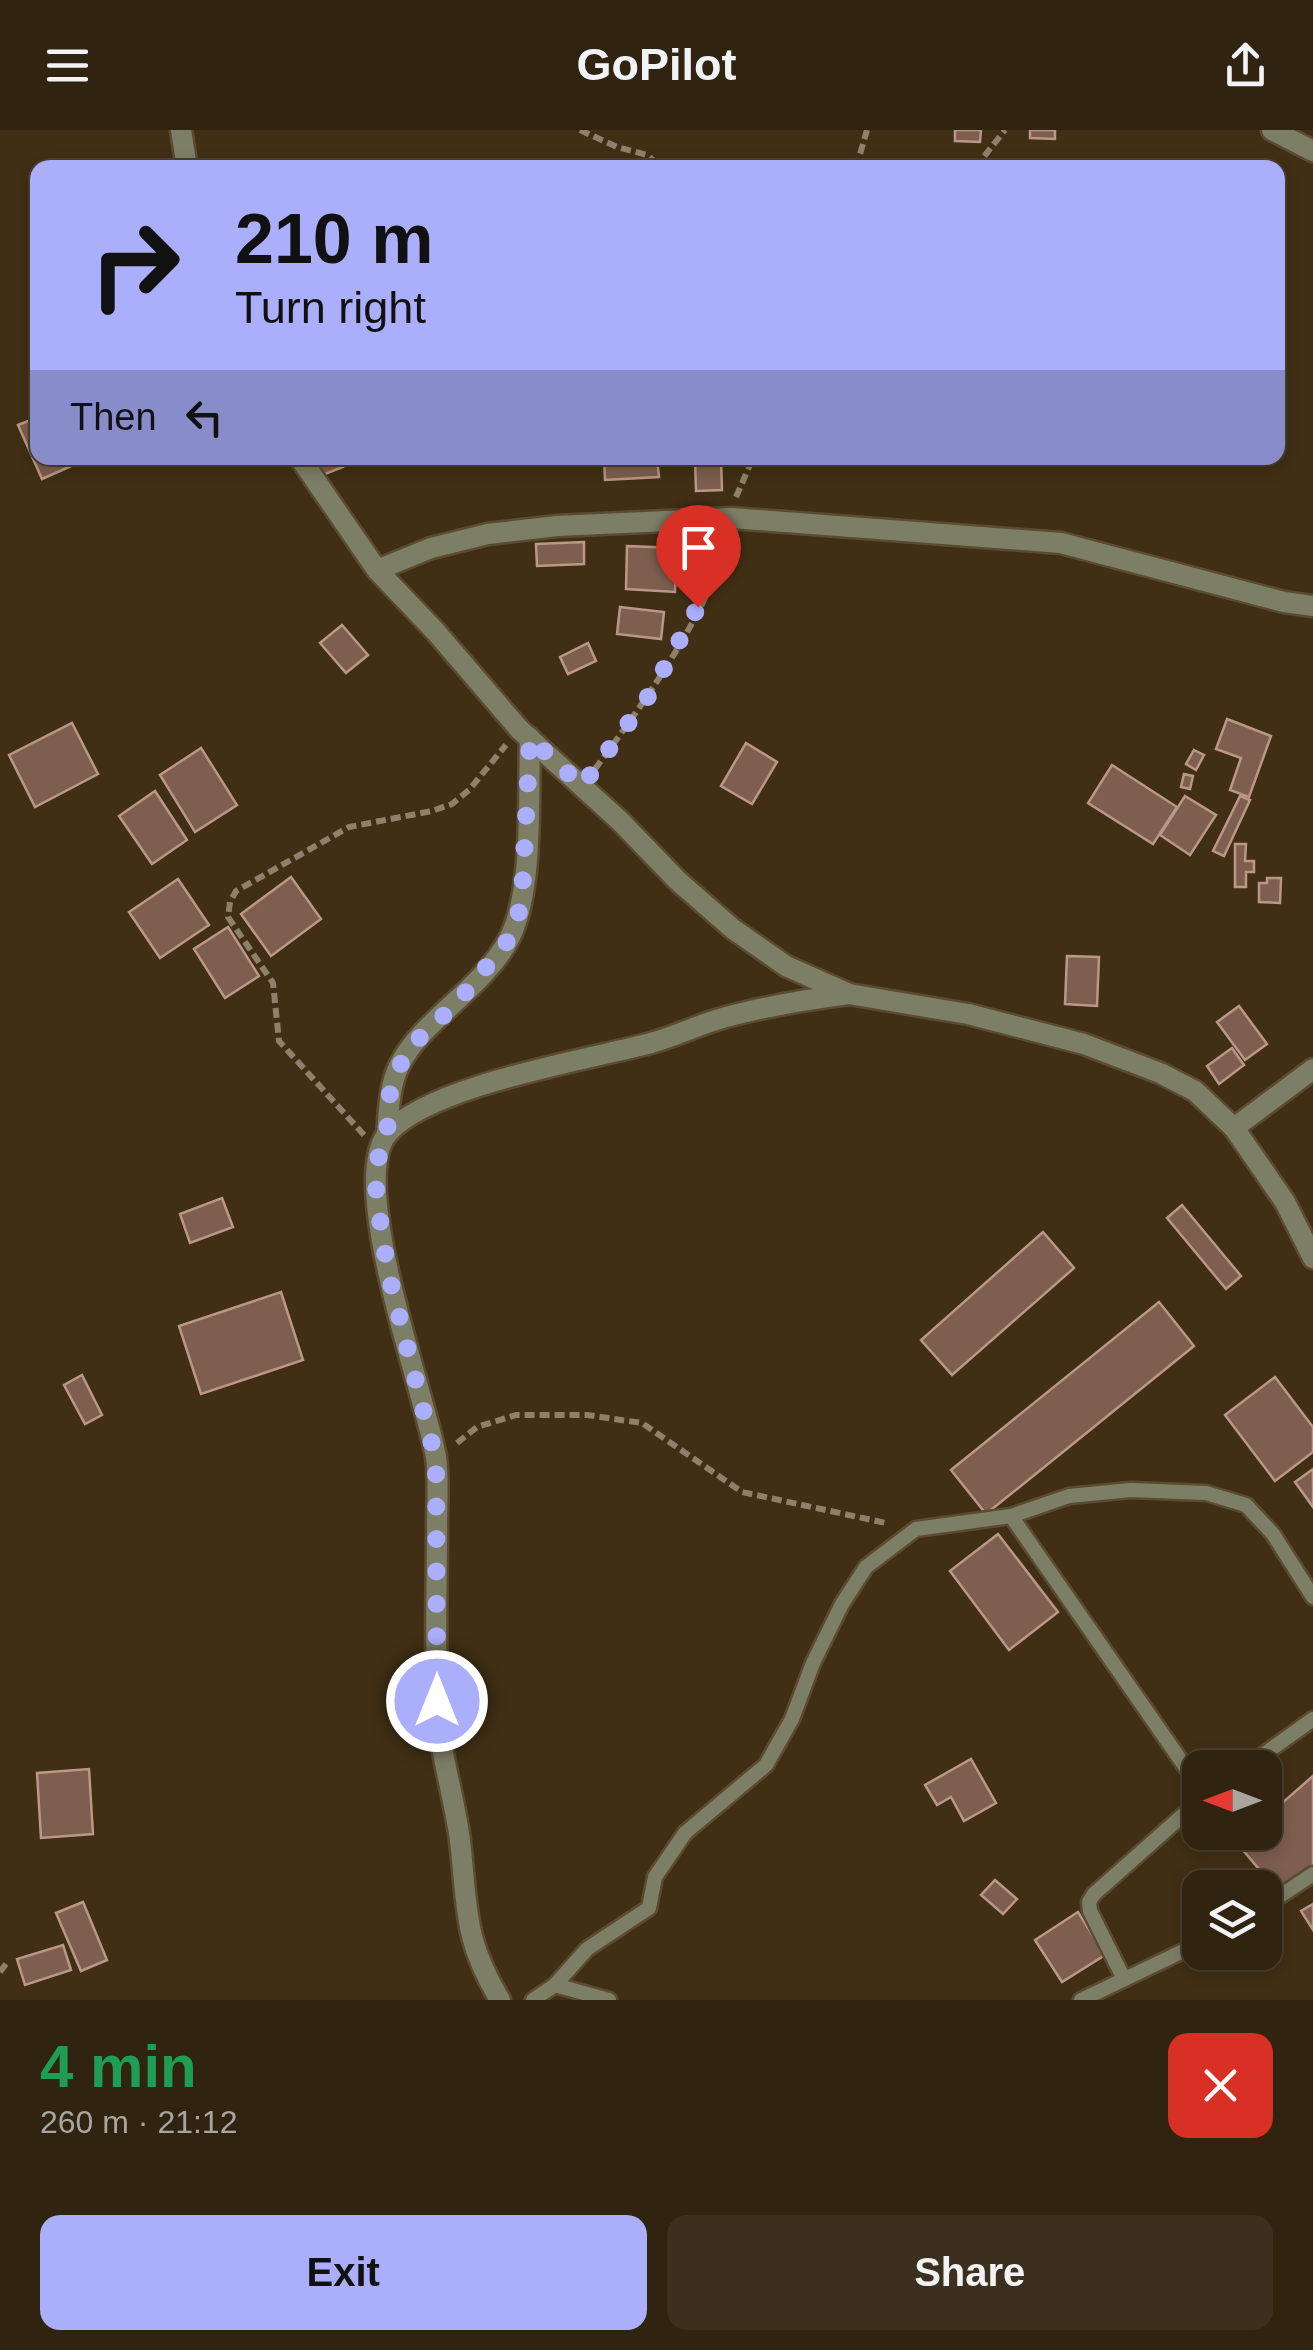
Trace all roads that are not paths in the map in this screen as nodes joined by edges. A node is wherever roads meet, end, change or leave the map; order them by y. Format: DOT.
graph roads {
  1 [pos="182,130"];
  2 [pos="1272,130"];
  3 [pos="1313,151"];
  4 [pos="186,160"];
  5 [pos="305,465"];
  6 [pos="377,570"];
  7 [pos="1313,606"];
  8 [pos="524,734"];
  9 [pos="849,994"];
  10 [pos="1313,1070"];
  11 [pos="1234,1128"];
  12 [pos="383,1143"];
  13 [pos="1313,1258"];
  14 [pos="1010,1516"];
  15 [pos="1313,1597"];
  16 [pos="1313,1720"];
  17 [pos="1270,1750"];
  18 [pos="1182,1762"];
  19 [pos="1182,1816"];
  20 [pos="1313,1874"];
  21 [pos="1282,1895"];
  22 [pos="1182,1952"];
  23 [pos="1124,1980"];
  24 [pos="555,1985"];
  25 [pos="500,2000"];
  26 [pos="533,2000"];
  27 [pos="609,2000"];
  28 [pos="1080,2000"];
  1 -- 4 [label="street"];
  2 -- 3 [label="street"];
  5 -- 6 [label="street"];
  6 -- 7 [label="street"];
  6 -- 8 [label="street"];
  8 -- 9 [label="street"];
  8 -- 12 [label="street"];
  9 -- 11 [label="street"];
  9 -- 12 [label="street"];
  10 -- 11 [label="street"];
  11 -- 13 [label="street"];
  12 -- 25 [label="street"];
  14 -- 15 [label="lane"];
  14 -- 18 [label="lane"];
  14 -- 24 [label="lane"];
  16 -- 17 [label="lane"];
  19 -- 23 [label="lane"];
  20 -- 21 [label="lane"];
  22 -- 23 [label="lane"];
  23 -- 28 [label="lane"];
  24 -- 26 [label="lane"];
  24 -- 27 [label="lane"];
}
